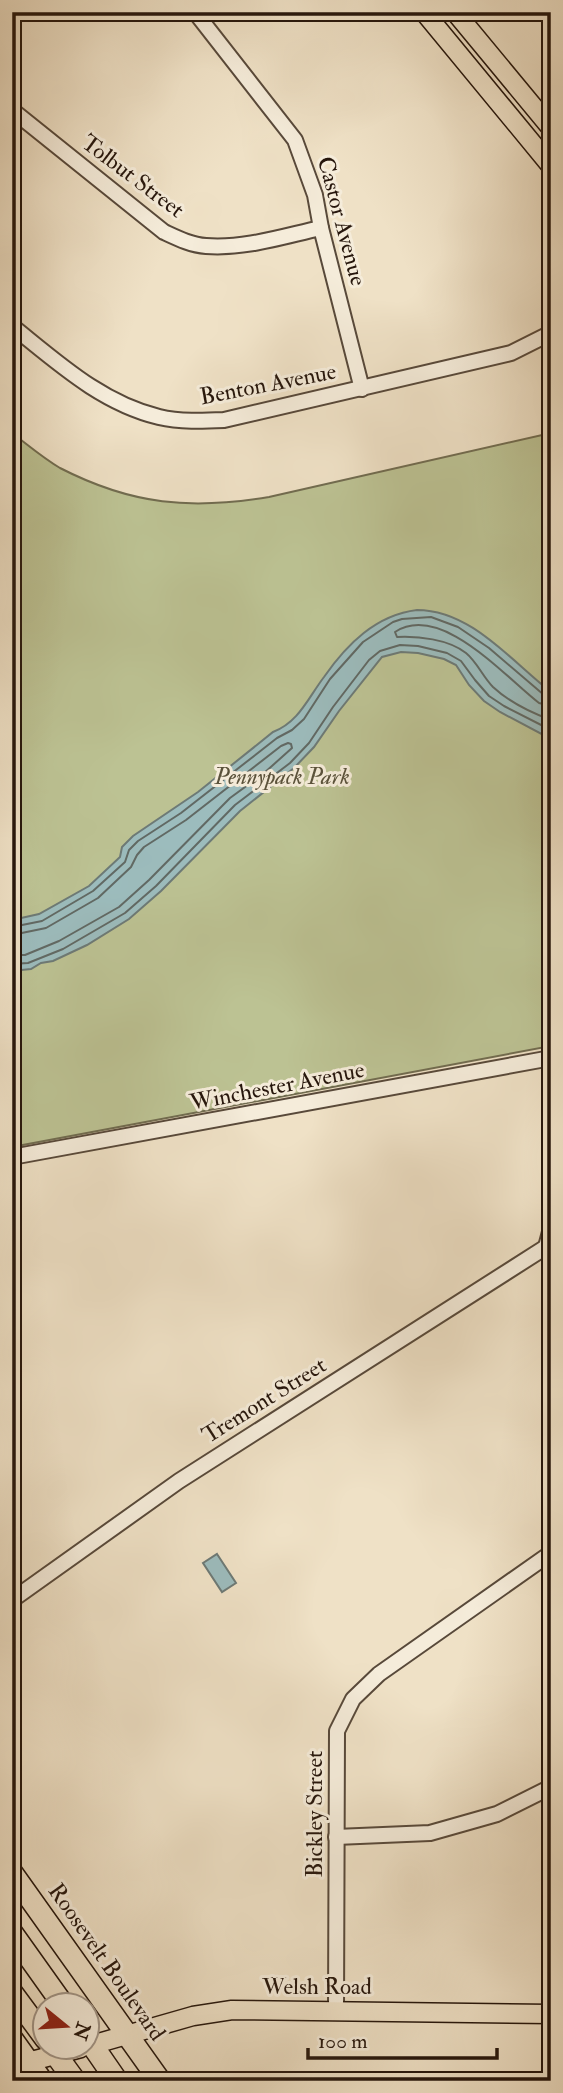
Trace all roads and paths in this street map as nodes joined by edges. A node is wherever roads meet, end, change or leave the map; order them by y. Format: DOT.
graph roads {
  1 [pos="195,12"];
  2 [pos="424,12"];
  3 [pos="455,12"];
  4 [pos="12,110"];
  5 [pos="549,121"];
  6 [pos="551,166"];
  7 [pos="321,228"];
  8 [pos="12,326"];
  9 [pos="551,333"];
  10 [pos="362,389"];
  11 [pos="551,1058"];
  12 [pos="12,1157"];
  13 [pos="551,1228"];
  14 [pos="549,1250"];
  15 [pos="551,1553"];
  16 [pos="12,1600"];
  17 [pos="551,1787"];
  18 [pos="336,1837"];
  19 [pos="12,1873"];
  20 [pos="12,1933"];
  21 [pos="54,1992"];
  22 [pos="12,1993"];
  23 [pos="336,2011"];
  24 [pos="551,2014"];
  25 [pos="32,2021"];
  26 [pos="127,2035"];
  27 [pos="12,2039"];
  28 [pos="102,2041"];
  29 [pos="62,2062"];
  30 [pos="102,2062"];
  31 [pos="20,2064"];
  32 [pos="42,2081"];
  33 [pos="75,2081"];
  34 [pos="117,2081"];
  35 [pos="160,2081"];
  1 -- 7 [label="street, Castor Avenue"];
  2 -- 6 [label="main road"];
  3 -- 5 [label="main road"];
  4 -- 7 [label="street, Tolbut Street"];
  7 -- 10 [label="street, Castor Avenue"];
  8 -- 10 [label="street, Benton Avenue"];
  9 -- 10 [label="street, Benton Avenue"];
  11 -- 12 [label="street, Winchester Avenue"];
  13 -- 14 [label="street"];
  14 -- 16 [label="street, Tremont Street"];
  15 -- 18 [label="street, Bickley Street"];
  17 -- 18 [label="street"];
  18 -- 23 [label="street, Bickley Street"];
  19 -- 26 [label="highway, Roosevelt Boulevard"];
  20 -- 21 [label="highway"];
  22 -- 25 [label="highway"];
  23 -- 24 [label="main road, Welsh Road"];
  23 -- 26 [label="main road, Welsh Road"];
  26 -- 28 [label="main road, Welsh Road"];
  26 -- 35 [label="highway, Roosevelt Boulevard"];
  27 -- 31 [label="highway"];
  29 -- 33 [label="highway"];
  30 -- 34 [label="highway"];
  31 -- 32 [label="highway"];
}
